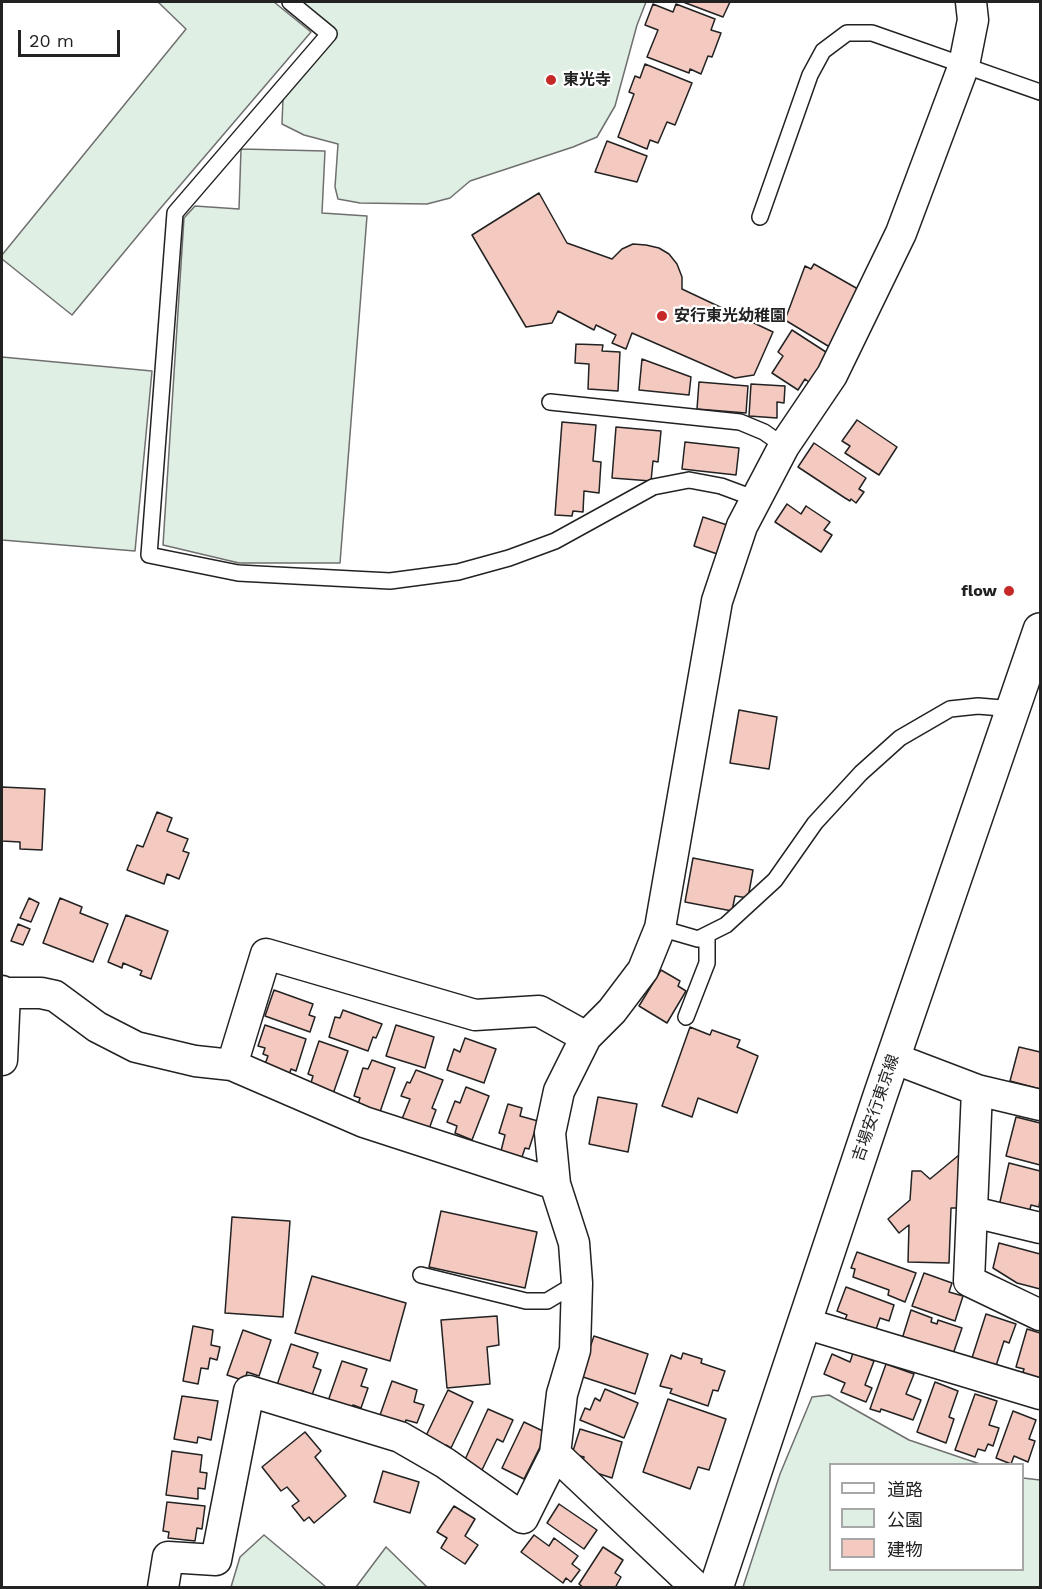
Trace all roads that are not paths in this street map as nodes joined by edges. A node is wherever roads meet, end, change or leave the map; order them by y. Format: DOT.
graph roads {
  1 [pos="290,2"];
  2 [pos="971,2"];
  3 [pos="964,65"];
  4 [pos="1041,92"];
  5 [pos="760,217"];
  6 [pos="550,402"];
  7 [pos="784,446"];
  8 [pos="756,500"];
  9 [pos="1041,630"];
  10 [pos="1014,709"];
  11 [pos="660,928"];
  12 [pos="707,935"];
  13 [pos="3,992"];
  14 [pos="686,1017"];
  15 [pos="586,1037"];
  16 [pos="893,1058"];
  17 [pos="2,1060"];
  18 [pos="232,1065"];
  19 [pos="977,1090"];
  20 [pos="1041,1105"];
  21 [pos="555,1184"];
  22 [pos="973,1212"];
  23 [pos="1041,1228"];
  24 [pos="421,1275"];
  25 [pos="577,1283"];
  26 [pos="1041,1315"];
  27 [pos="804,1323"];
  28 [pos="1041,1394"];
  29 [pos="555,1454"];
  30 [pos="163,1587"];
  31 [pos="697,1587"];
  32 [pos="716,1587"];
  1 -- 8 [label="lane"];
  2 -- 3 [label="street"];
  3 -- 4 [label="lane"];
  3 -- 5 [label="lane"];
  3 -- 7 [label="street"];
  6 -- 7 [label="lane"];
  7 -- 8 [label="street"];
  8 -- 11 [label="street"];
  9 -- 10 [label="main road, 吉場安行東京線"];
  10 -- 12 [label="lane"];
  10 -- 16 [label="main road, 吉場安行東京線"];
  11 -- 12 [label="lane"];
  11 -- 15 [label="street"];
  12 -- 14 [label="lane"];
  13 -- 17 [label="street"];
  13 -- 18 [label="street"];
  15 -- 18 [label="street"];
  15 -- 21 [label="street"];
  16 -- 19 [label="street"];
  16 -- 27 [label="main road, 吉場安行東京線"];
  18 -- 21 [label="street"];
  19 -- 20 [label="street"];
  19 -- 22 [label="street"];
  21 -- 25 [label="street"];
  22 -- 23 [label="street"];
  22 -- 26 [label="street"];
  24 -- 25 [label="lane"];
  25 -- 29 [label="street"];
  27 -- 28 [label="street"];
  27 -- 32 [label="main road, 吉場安行東京線"];
  29 -- 30 [label="street"];
  29 -- 31 [label="street"];
}
